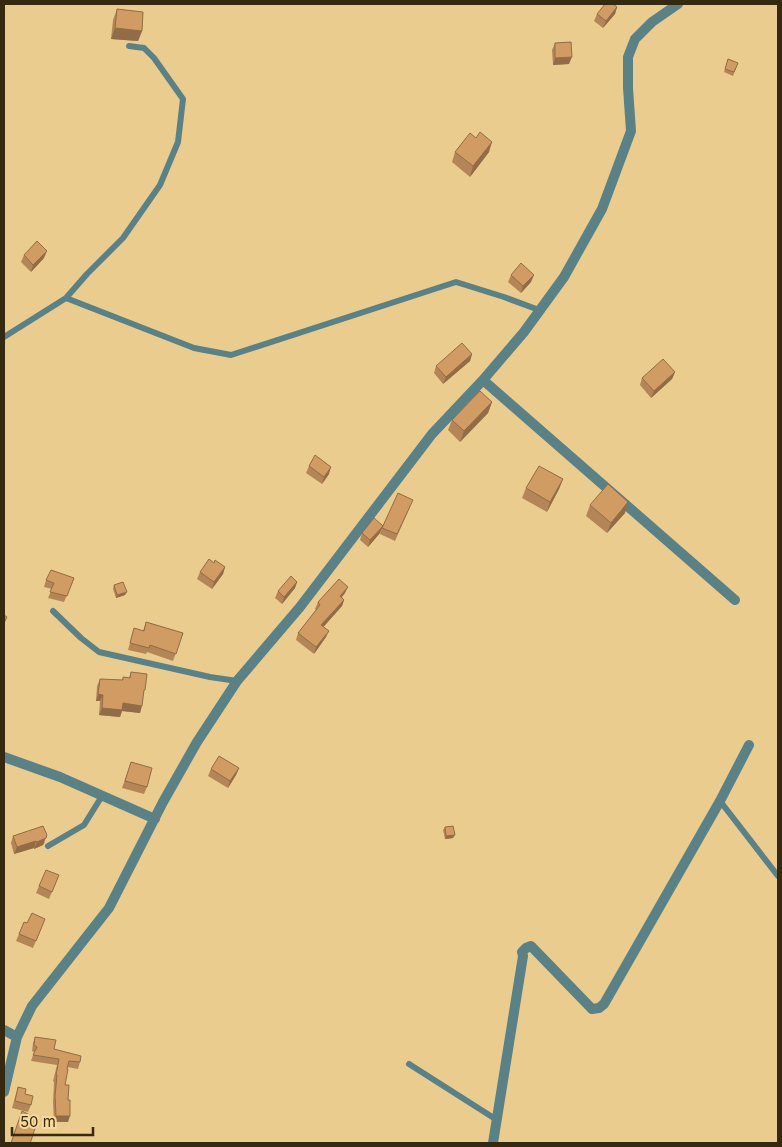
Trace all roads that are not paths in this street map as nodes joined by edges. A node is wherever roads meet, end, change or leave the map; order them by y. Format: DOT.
graph roads {
  1 [pos="678,4"];
  2 [pos="129,46"];
  3 [pos="66,298"];
  4 [pos="539,310"];
  5 [pos="4,337"];
  6 [pos="483,380"];
  7 [pos="735,600"];
  8 [pos="53,611"];
  9 [pos="237,681"];
  10 [pos="749,745"];
  11 [pos="4,757"];
  12 [pos="102,796"];
  13 [pos="720,801"];
  14 [pos="154,819"];
  15 [pos="48,846"];
  16 [pos="778,876"];
  17 [pos="4,1030"];
  18 [pos="17,1037"];
  19 [pos="409,1064"];
  20 [pos="4,1092"];
  21 [pos="497,1120"];
  22 [pos="493,1143"];
  1 -- 4 [label="street"];
  2 -- 3 [label="lane"];
  3 -- 4 [label="lane"];
  3 -- 5 [label="lane"];
  4 -- 6 [label="street"];
  6 -- 7 [label="street"];
  6 -- 9 [label="street"];
  8 -- 9 [label="lane"];
  9 -- 14 [label="street"];
  10 -- 13 [label="street"];
  11 -- 12 [label="street"];
  12 -- 14 [label="street"];
  12 -- 15 [label="lane"];
  13 -- 16 [label="lane"];
  13 -- 21 [label="street"];
  14 -- 18 [label="street"];
  17 -- 18 [label="street"];
  18 -- 20 [label="street"];
  19 -- 21 [label="lane"];
  21 -- 22 [label="street"];
}
